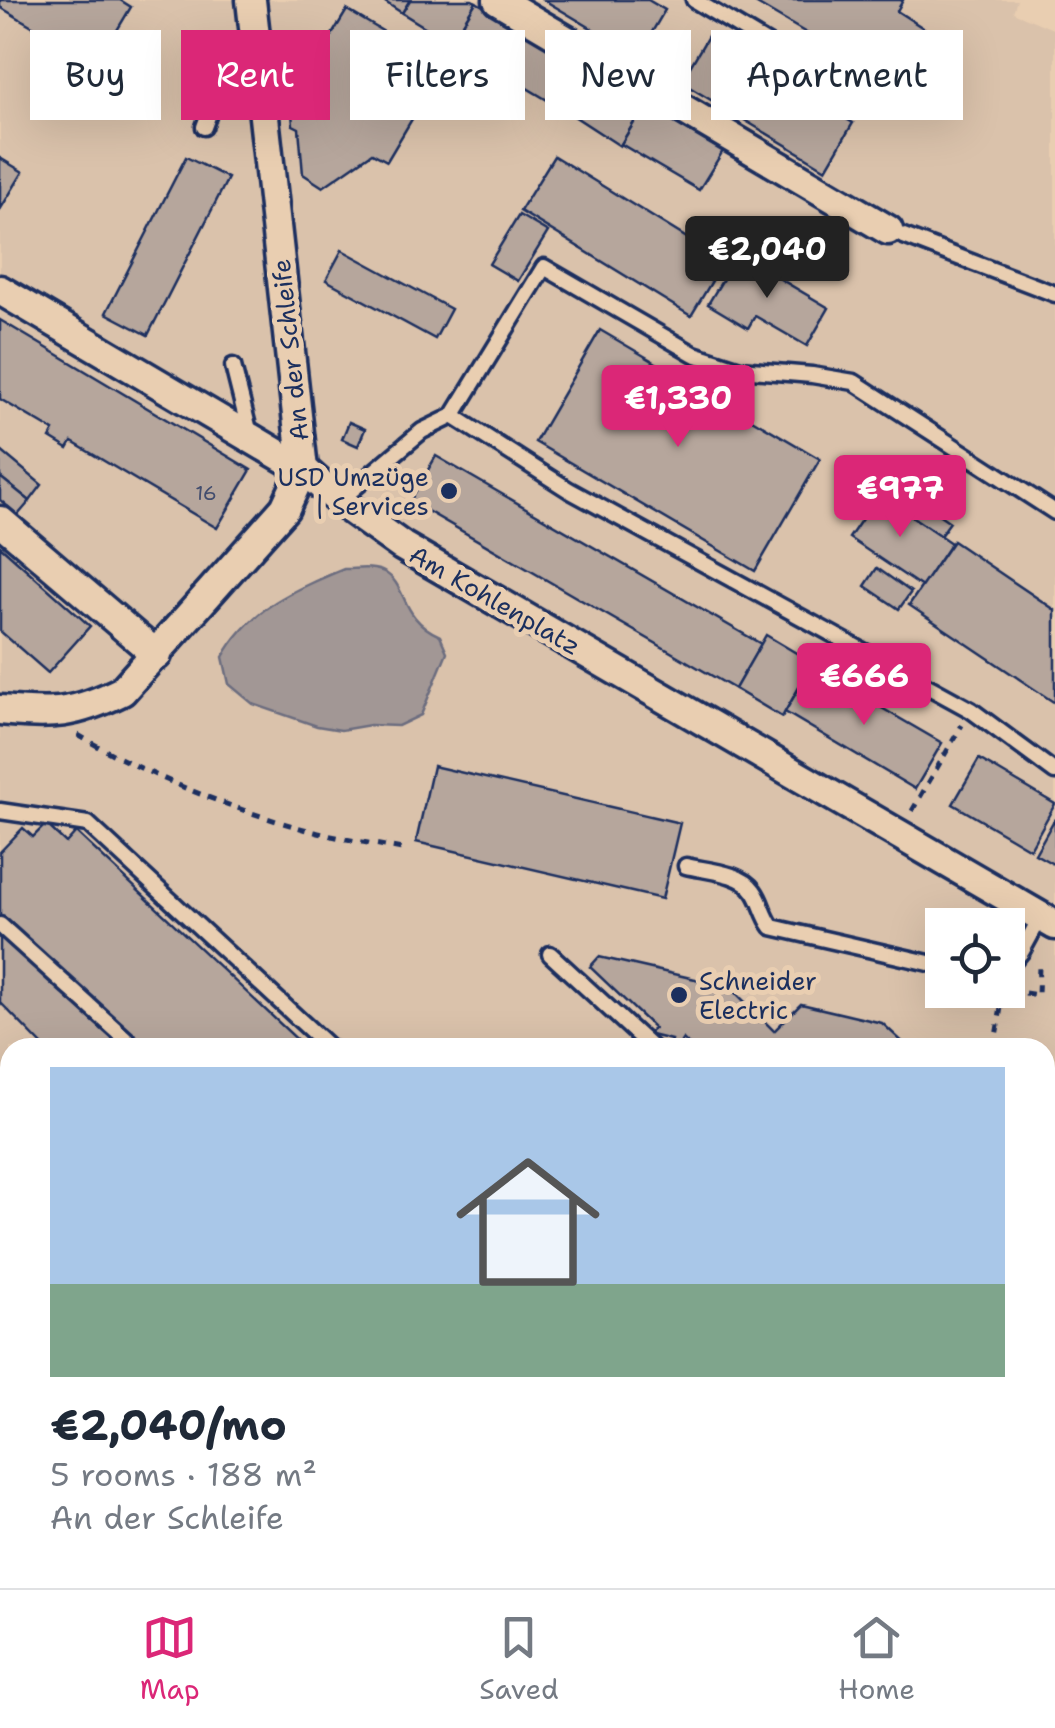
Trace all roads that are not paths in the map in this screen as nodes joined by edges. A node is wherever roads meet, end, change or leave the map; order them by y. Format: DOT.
graph roads {
  1 [pos="251,0"];
  2 [pos="498,0"];
  3 [pos="694,0"];
  4 [pos="254,30"];
  5 [pos="744,30"];
  6 [pos="207,120"];
  7 [pos="264,120"];
  8 [pos="204,127"];
  9 [pos="888,230"];
  10 [pos="0,290"];
  11 [pos="1055,294"];
  12 [pos="233,366"];
  13 [pos="454,416"];
  14 [pos="252,439"];
  15 [pos="303,469"];
  16 [pos="339,501"];
  17 [pos="1055,512"];
  18 [pos="0,521"];
  19 [pos="157,654"];
  20 [pos="0,710"];
  21 [pos="1055,772"];
  22 [pos="0,811"];
  23 [pos="686,866"];
  24 [pos="1048,921"];
  25 [pos="0,925"];
  26 [pos="1025,948"];
  27 [pos="550,954"];
  28 [pos="925,962"];
  29 [pos="125,1038"];
  30 [pos="319,1038"];
  31 [pos="641,1038"];
  1 -- 4 [label="street, An der Schleife"];
  2 -- 9 [label="street"];
  3 -- 5 [label="lane"];
  6 -- 8 [label="lane"];
  7 -- 15 [label="street, An der Schleife"];
  9 -- 11 [label="lane"];
  10 -- 14 [label="street, An der Schleife"];
  12 -- 14 [label="lane"];
  13 -- 16 [label="lane"];
  13 -- 17 [label="lane"];
  13 -- 21 [label="lane"];
  14 -- 15 [label="street, An der Schleife"];
  15 -- 16 [label="street, Am Kohlenplatz"];
  15 -- 19 [label="street"];
  16 -- 24 [label="street, Am Kohlenplatz"];
  18 -- 19 [label="street"];
  19 -- 20 [label="street"];
  22 -- 30 [label="lane"];
  23 -- 28 [label="lane"];
  24 -- 26 [label="lane"];
  25 -- 29 [label="lane"];
  27 -- 31 [label="lane"];
}
